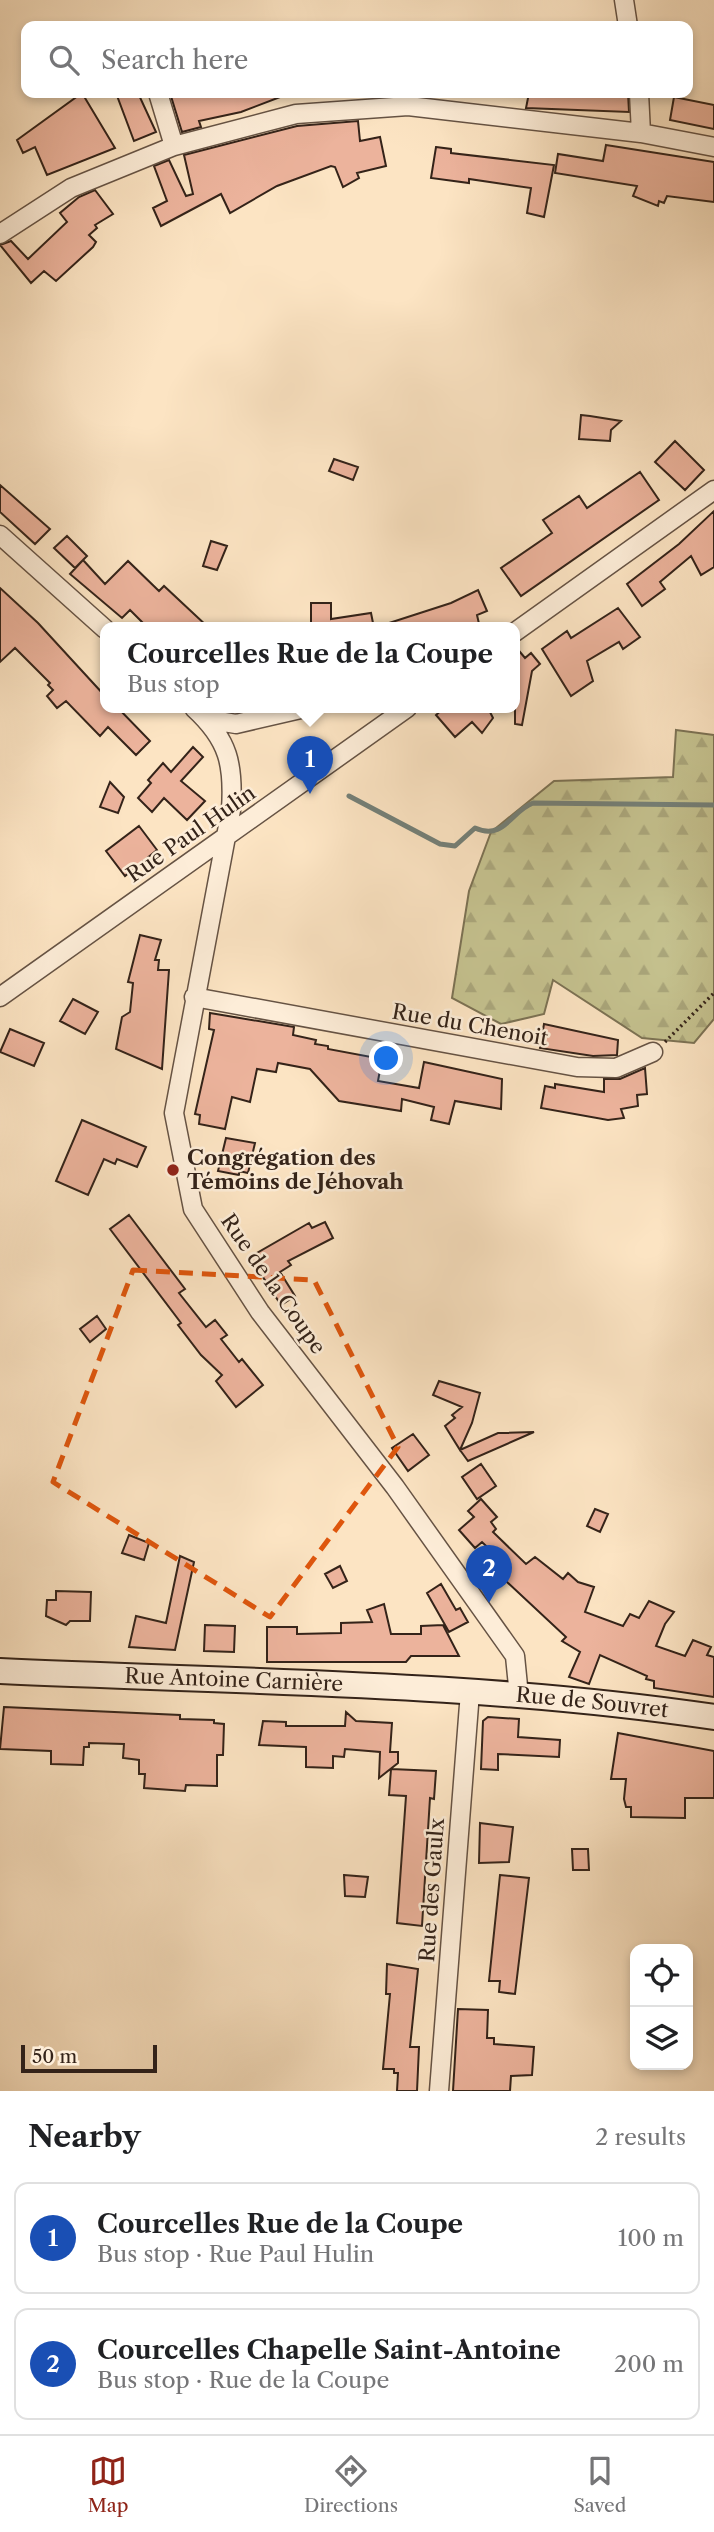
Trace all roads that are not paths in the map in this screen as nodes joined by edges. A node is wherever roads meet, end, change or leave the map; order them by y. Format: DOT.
graph roads {
  1 [pos="624,0"];
  2 [pos="627,21"];
  3 [pos="160,98"];
  4 [pos="639,98"];
  5 [pos="640,133"];
  6 [pos="174,146"];
  7 [pos="714,147"];
  8 [pos="0,234"];
  9 [pos="714,490"];
  10 [pos="0,535"];
  11 [pos="100,625"];
  12 [pos="520,628"];
  13 [pos="283,713"];
  14 [pos="400,713"];
  15 [pos="200,714"];
  16 [pos="224,839"];
  17 [pos="0,997"];
  18 [pos="194,997"];
  19 [pos="653,1052"];
  20 [pos="0,1671"];
  21 [pos="470,1692"];
  22 [pos="519,1696"];
  23 [pos="714,1717"];
  24 [pos="439,2091"];
  1 -- 2 [label="street"];
  3 -- 6 [label="street"];
  4 -- 5 [label="street"];
  5 -- 6 [label="street"];
  5 -- 7 [label="street"];
  6 -- 8 [label="street"];
  9 -- 12 [label="street"];
  10 -- 11 [label="street"];
  13 -- 15 [label="street"];
  14 -- 16 [label="street, Rue Paul Hulin"];
  15 -- 16 [label="street, Rue de la Coupe"];
  16 -- 17 [label="street, Rue Paul Hulin"];
  16 -- 18 [label="street, Rue de la Coupe"];
  18 -- 19 [label="street, Rue du Chenoit"];
  18 -- 22 [label="street, Rue de la Coupe"];
  20 -- 21 [label="main road, Rue Antoine Carnière"];
  21 -- 22 [label="main road, Rue de Souvret"];
  21 -- 24 [label="street, Rue des Gaulx"];
  22 -- 23 [label="main road, Rue de Souvret"];
}
